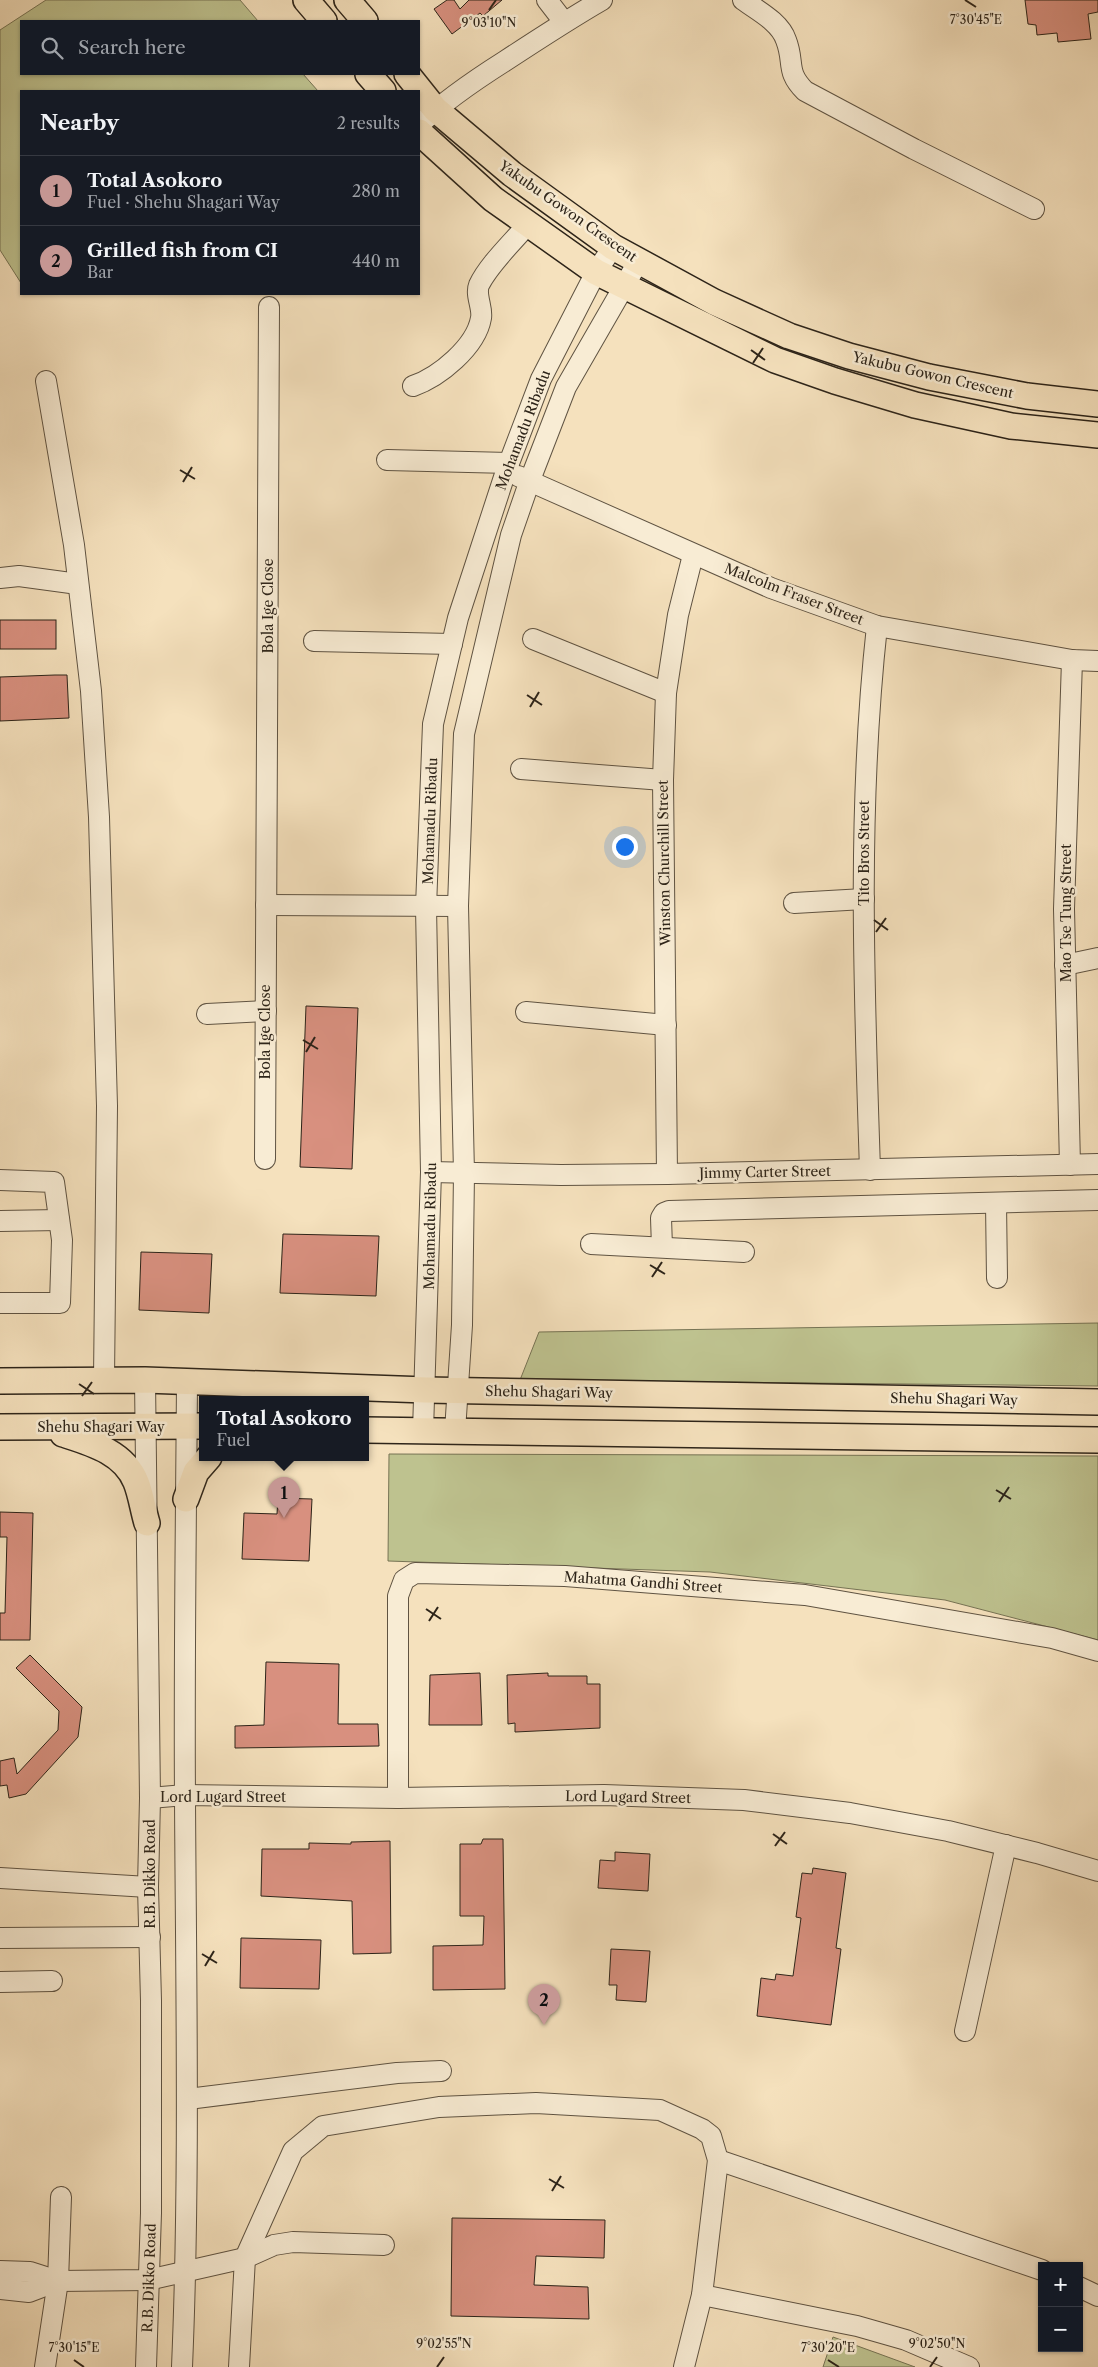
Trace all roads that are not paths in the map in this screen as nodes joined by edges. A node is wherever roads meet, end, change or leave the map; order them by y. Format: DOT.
graph roads {
  1 [pos="306,0"];
  2 [pos="347,0"];
  3 [pos="547,0"];
  4 [pos="602,0"];
  5 [pos="744,0"];
  6 [pos="323,20"];
  7 [pos="364,20"];
  8 [pos="564,22"];
  9 [pos="369,75"];
  10 [pos="407,75"];
  11 [pos="382,90"];
  12 [pos="414,90"];
  13 [pos="420,102"];
  14 [pos="427,117"];
  15 [pos="420,133"];
  16 [pos="1034,209"];
  17 [pos="527,225"];
  18 [pos="613,247"];
  19 [pos="638,262"];
  20 [pos="596,272"];
  21 [pos="623,287"];
  22 [pos="269,307"];
  23 [pos="46,381"];
  24 [pos="413,386"];
  25 [pos="1098,404"];
  26 [pos="1098,435"];
  27 [pos="387,460"];
  28 [pos="508,467"];
  29 [pos="530,480"];
  30 [pos="693,555"];
  31 [pos="0,578"];
  32 [pos="78,584"];
  33 [pos="877,626"];
  34 [pos="533,638"];
  35 [pos="314,641"];
  36 [pos="452,644"];
  37 [pos="1072,660"];
  38 [pos="1098,661"];
  39 [pos="666,693"];
  40 [pos="521,769"];
  41 [pos="663,780"];
  42 [pos="864,899"];
  43 [pos="794,903"];
  44 [pos="266,905"];
  45 [pos="458,906"];
  46 [pos="426,907"];
  47 [pos="1098,958"];
  48 [pos="1065,965"];
  49 [pos="266,1011"];
  50 [pos="526,1012"];
  51 [pos="207,1014"];
  52 [pos="666,1025"];
  53 [pos="265,1159"];
  54 [pos="1098,1164"];
  55 [pos="1070,1166"];
  56 [pos="870,1170"];
  57 [pos="432,1172"];
  58 [pos="464,1173"];
  59 [pos="667,1174"];
  60 [pos="0,1180"];
  61 [pos="1098,1200"];
  62 [pos="996,1203"];
  63 [pos="59,1220"];
  64 [pos="0,1221"];
  65 [pos="591,1244"];
  66 [pos="662,1248"];
  67 [pos="744,1252"];
  68 [pos="997,1278"];
  69 [pos="0,1303"];
  70 [pos="104,1379"];
  71 [pos="145,1380"];
  72 [pos="0,1381"];
  73 [pos="187,1382"];
  74 [pos="426,1390"];
  75 [pos="459,1391"];
  76 [pos="1098,1402"];
  77 [pos="195,1426"];
  78 [pos="0,1427"];
  79 [pos="39,1427"];
  80 [pos="145,1427"];
  81 [pos="369,1430"];
  82 [pos="423,1431"];
  83 [pos="456,1431"];
  84 [pos="1098,1440"];
  85 [pos="206,1461"];
  86 [pos="186,1499"];
  87 [pos="147,1523"];
  88 [pos="1098,1651"];
  89 [pos="185,1795"];
  90 [pos="150,1798"];
  91 [pos="398,1798"];
  92 [pos="1006,1845"];
  93 [pos="1098,1871"];
  94 [pos="0,1878"];
  95 [pos="148,1887"];
  96 [pos="150,1937"];
  97 [pos="0,1938"];
  98 [pos="52,1981"];
  99 [pos="0,1982"];
  100 [pos="965,2031"];
  101 [pos="441,2071"];
  102 [pos="188,2099"];
  103 [pos="718,2160"];
  104 [pos="61,2197"];
  105 [pos="384,2245"];
  106 [pos="245,2258"];
  107 [pos="1038,2269"];
  108 [pos="0,2271"];
  109 [pos="186,2273"];
  110 [pos="148,2280"];
  111 [pos="58,2281"];
  112 [pos="0,2289"];
  113 [pos="1083,2289"];
  114 [pos="702,2295"];
  115 [pos="1098,2296"];
  116 [pos="45,2367"];
  117 [pos="146,2367"];
  118 [pos="182,2367"];
  119 [pos="239,2367"];
  120 [pos="684,2367"];
  121 [pos="969,2367"];
  1 -- 6 [label="main road"];
  2 -- 7 [label="main road"];
  3 -- 8 [label="street"];
  4 -- 8 [label="street"];
  5 -- 16 [label="street"];
  8 -- 14 [label="street"];
  9 -- 11 [label="main road"];
  10 -- 12 [label="main road, Yakubu Gowon Crescent"];
  13 -- 14 [label="main road, Yakubu Gowon Crescent"];
  14 -- 18 [label="main road, Yakubu Gowon Crescent"];
  15 -- 17 [label="main road, Yakubu Gowon Crescent"];
  17 -- 20 [label="main road, Yakubu Gowon Crescent"];
  17 -- 24 [label="street"];
  18 -- 19 [label="main road, Yakubu Gowon Crescent"];
  18 -- 20 [label="street, Mohamadu Ribadu"];
  19 -- 21 [label="street, Mohamadu Ribadu"];
  19 -- 25 [label="main road, Yakubu Gowon Crescent"];
  20 -- 21 [label="main road, Yakubu Gowon Crescent"];
  20 -- 28 [label="street, Mohamadu Ribadu"];
  21 -- 26 [label="main road, Yakubu Gowon Crescent"];
  21 -- 29 [label="street, Mohamadu Ribadu"];
  22 -- 44 [label="street, Bola Ige Close"];
  23 -- 32 [label="street"];
  27 -- 28 [label="street, Malcolm Fraser Street"];
  28 -- 29 [label="street, Malcolm Fraser Street"];
  28 -- 36 [label="street, Mohamadu Ribadu"];
  29 -- 30 [label="street, Malcolm Fraser Street"];
  29 -- 45 [label="street, Mohamadu Ribadu"];
  30 -- 33 [label="street, Malcolm Fraser Street"];
  30 -- 39 [label="street, Winston Churchill Street"];
  31 -- 32 [label="street"];
  32 -- 70 [label="street"];
  33 -- 37 [label="street, Malcolm Fraser Street"];
  33 -- 42 [label="street, Tito Bros Street"];
  34 -- 39 [label="street"];
  35 -- 36 [label="street"];
  36 -- 46 [label="street, Mohamadu Ribadu"];
  37 -- 38 [label="street, Malcolm Fraser Street"];
  37 -- 48 [label="street, Mao Tse Tung Street"];
  39 -- 41 [label="street, Winston Churchill Street"];
  40 -- 41 [label="street"];
  41 -- 52 [label="street, Winston Churchill Street"];
  42 -- 43 [label="street"];
  42 -- 56 [label="street, Tito Bros Street"];
  44 -- 46 [label="street"];
  44 -- 49 [label="street, Bola Ige Close"];
  45 -- 46 [label="street"];
  45 -- 58 [label="street, Mohamadu Ribadu"];
  46 -- 57 [label="street, Mohamadu Ribadu"];
  47 -- 48 [label="street"];
  48 -- 55 [label="street, Mao Tse Tung Street"];
  49 -- 51 [label="street"];
  49 -- 53 [label="street, Bola Ige Close"];
  50 -- 52 [label="street"];
  52 -- 59 [label="street, Winston Churchill Street"];
  54 -- 55 [label="street, Jimmy Carter Street"];
  55 -- 56 [label="street, Jimmy Carter Street"];
  56 -- 59 [label="street, Jimmy Carter Street"];
  57 -- 58 [label="street, Jimmy Carter Street"];
  57 -- 74 [label="street, Mohamadu Ribadu"];
  58 -- 59 [label="street, Jimmy Carter Street"];
  58 -- 75 [label="street, Mohamadu Ribadu"];
  60 -- 63 [label="street"];
  61 -- 62 [label="street"];
  62 -- 66 [label="street"];
  62 -- 68 [label="street"];
  63 -- 64 [label="street"];
  63 -- 69 [label="street"];
  65 -- 66 [label="street"];
  66 -- 67 [label="street"];
  70 -- 71 [label="main road, Shehu Shagari Way"];
  70 -- 72 [label="main road, Shehu Shagari Way"];
  71 -- 73 [label="main road, Shehu Shagari Way"];
  71 -- 80 [label="street, R.B. Dikko Road"];
  73 -- 74 [label="main road, Shehu Shagari Way"];
  73 -- 77 [label="street"];
  74 -- 75 [label="main road, Shehu Shagari Way"];
  74 -- 82 [label="street, Mohamadu Ribadu"];
  75 -- 76 [label="main road, Shehu Shagari Way"];
  75 -- 83 [label="street, Mohamadu Ribadu"];
  77 -- 80 [label="main road, Shehu Shagari Way"];
  77 -- 86 [label="street"];
  78 -- 79 [label="main road, Shehu Shagari Way"];
  79 -- 80 [label="main road, Shehu Shagari Way"];
  79 -- 87 [label="main road"];
  80 -- 87 [label="street, R.B. Dikko Road"];
  81 -- 82 [label="main road"];
  82 -- 83 [label="main road"];
  83 -- 84 [label="main road"];
  85 -- 86 [label="main road"];
  86 -- 89 [label="street"];
  87 -- 90 [label="street, R.B. Dikko Road"];
  88 -- 91 [label="street, Mahatma Gandhi Street"];
  89 -- 90 [label="street, Lord Lugard Street"];
  89 -- 91 [label="street, Lord Lugard Street"];
  89 -- 102 [label="street"];
  90 -- 95 [label="street, R.B. Dikko Road"];
  91 -- 92 [label="street, Lord Lugard Street"];
  92 -- 93 [label="street, Lord Lugard Street"];
  92 -- 100 [label="street"];
  94 -- 95 [label="street"];
  95 -- 96 [label="street, R.B. Dikko Road"];
  96 -- 97 [label="street"];
  96 -- 110 [label="street, R.B. Dikko Road"];
  98 -- 99 [label="street"];
  101 -- 102 [label="street"];
  102 -- 109 [label="street"];
  103 -- 106 [label="street"];
  103 -- 107 [label="street"];
  103 -- 114 [label="street"];
  104 -- 111 [label="street"];
  105 -- 106 [label="street"];
  106 -- 109 [label="street"];
  106 -- 119 [label="street"];
  108 -- 111 [label="street"];
  109 -- 110 [label="street"];
  109 -- 118 [label="street"];
  110 -- 111 [label="street"];
  110 -- 117 [label="street, R.B. Dikko Road"];
  111 -- 112 [label="street"];
  111 -- 116 [label="street"];
  113 -- 115 [label="street"];
  114 -- 120 [label="street"];
  114 -- 121 [label="street"];
}
